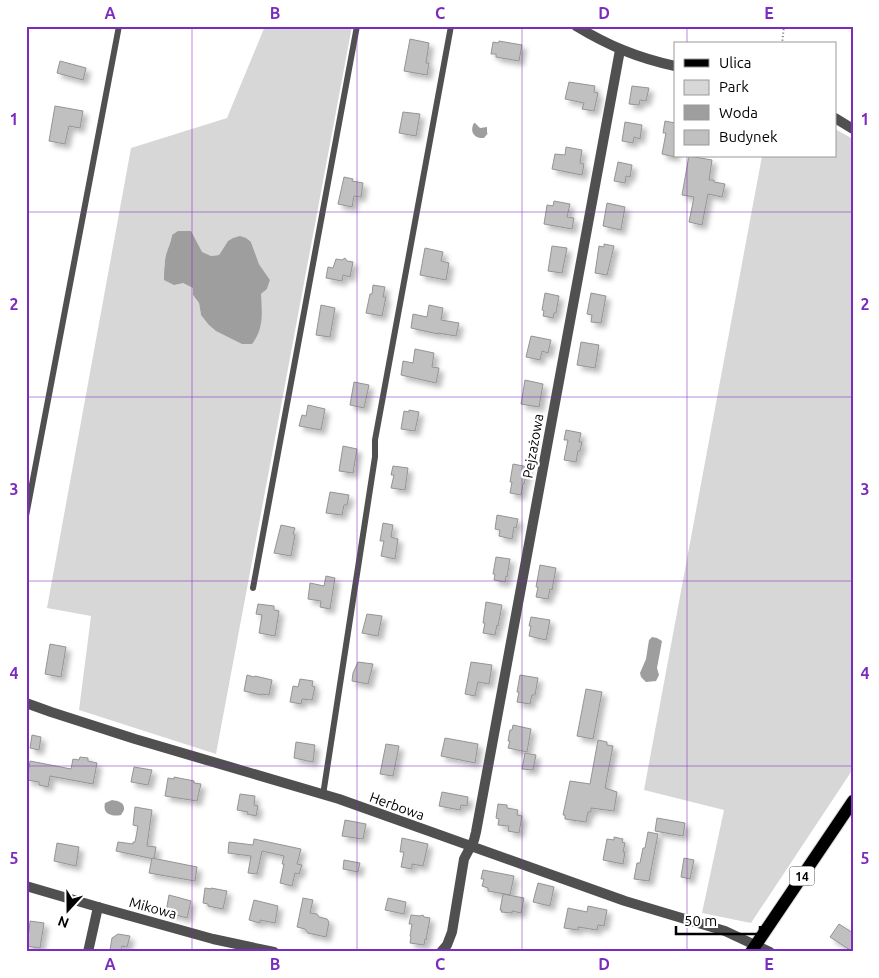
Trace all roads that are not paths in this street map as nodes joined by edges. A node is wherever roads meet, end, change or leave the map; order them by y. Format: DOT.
graph roads {
  1 [pos="119,26"];
  2 [pos="357,26"];
  3 [pos="451,26"];
  4 [pos="576,26"];
  5 [pos="620,50"];
  6 [pos="674,66"];
  7 [pos="836,119"];
  8 [pos="853,129"];
  9 [pos="26,516"];
  10 [pos="253,588"];
  11 [pos="26,703"];
  12 [pos="323,795"];
  13 [pos="853,801"];
  14 [pos="470,846"];
  15 [pos="26,886"];
  16 [pos="98,907"];
  17 [pos="753,948"];
  18 [pos="88,952"];
  19 [pos="274,952"];
  20 [pos="441,952"];
  21 [pos="770,952"];
  1 -- 9 [label="lane"];
  2 -- 10 [label="lane"];
  3 -- 12 [label="lane"];
  4 -- 5 [label="street"];
  5 -- 6 [label="street"];
  5 -- 14 [label="street, Pejzażowa"];
  7 -- 8 [label="street"];
  11 -- 12 [label="street, Herbowa"];
  12 -- 14 [label="street, Herbowa"];
  13 -- 17 [label="main road, 14"];
  14 -- 17 [label="street, Herbowa"];
  14 -- 20 [label="street, Pejzażowa"];
  15 -- 16 [label="street, Mikowa"];
  16 -- 18 [label="street"];
  16 -- 19 [label="street, Mikowa"];
  17 -- 21 [label="street, Herbowa"];
}
